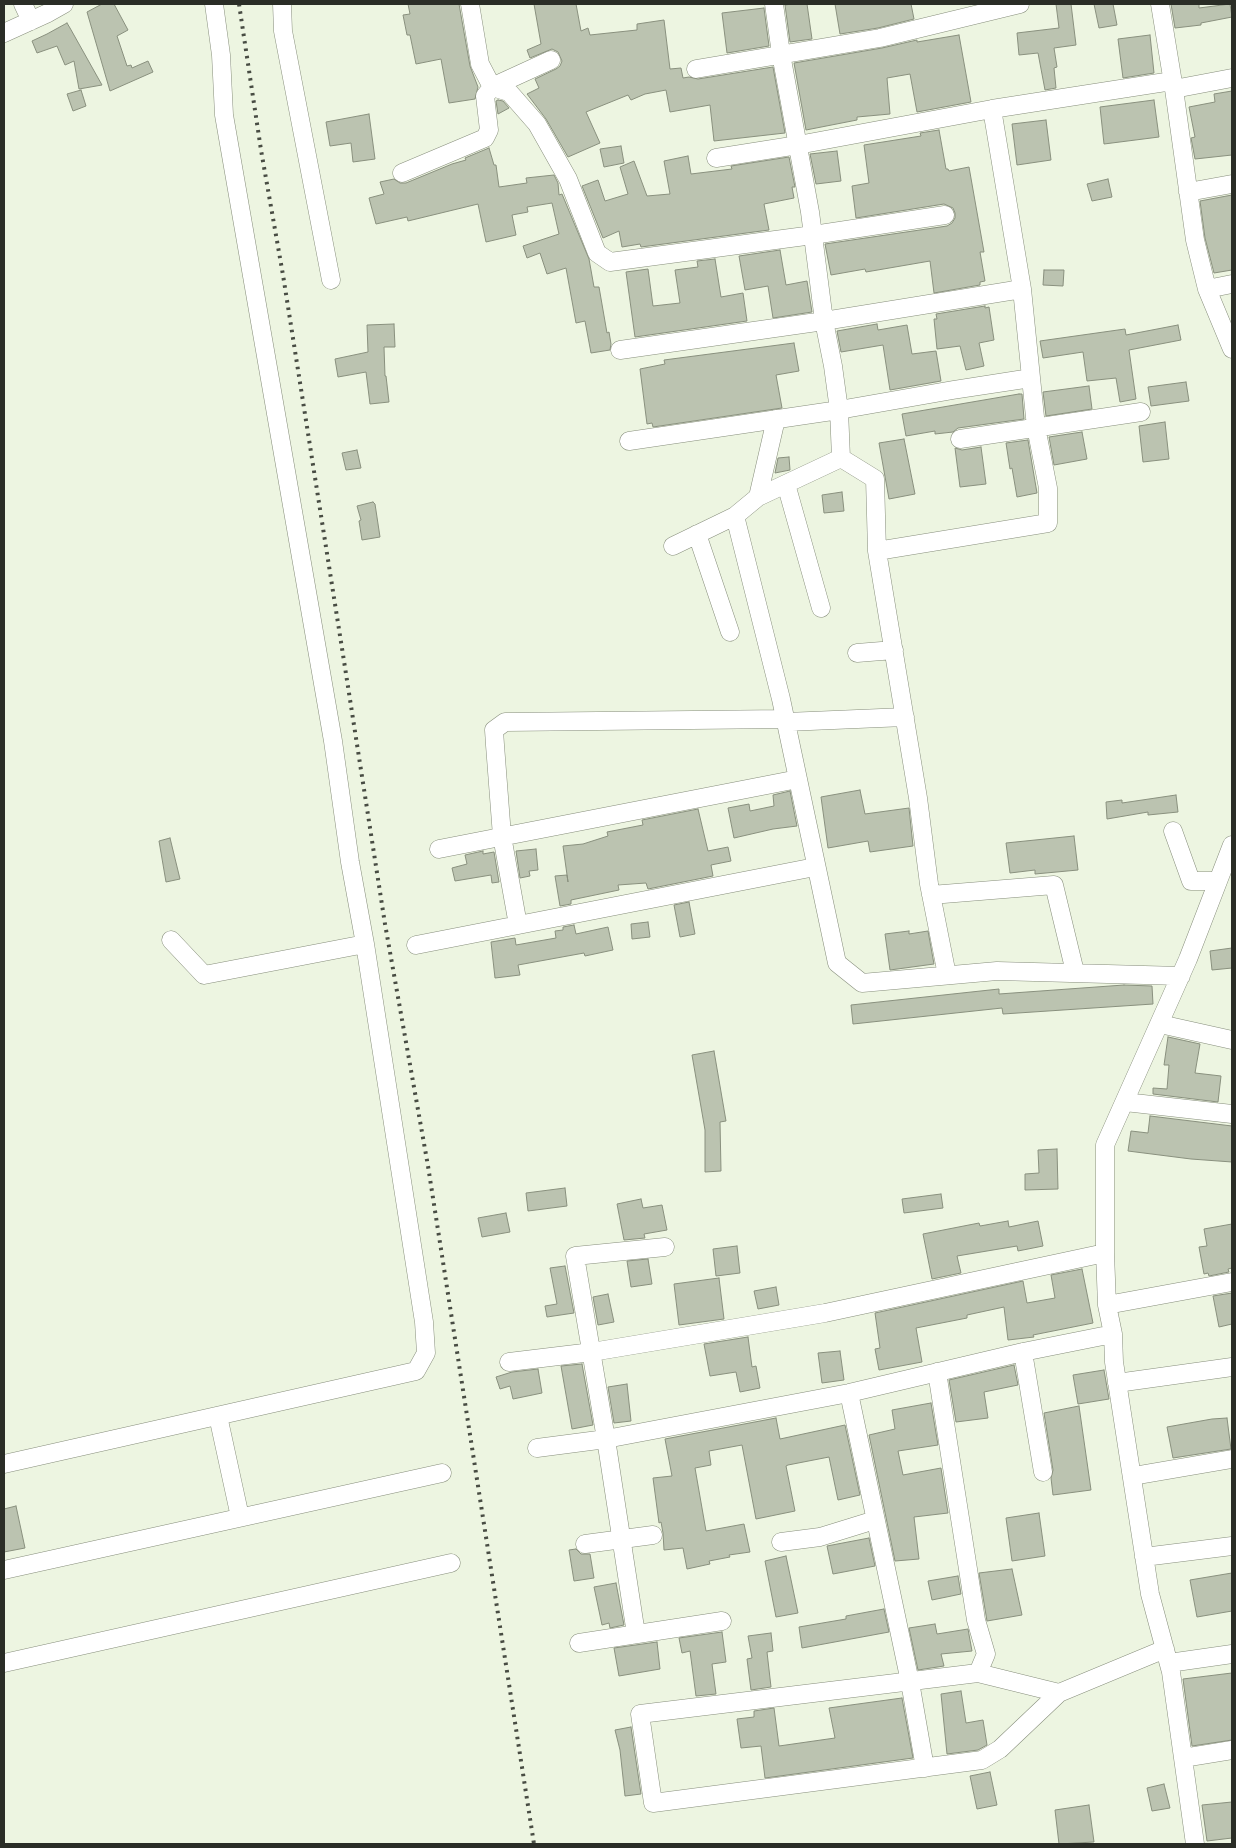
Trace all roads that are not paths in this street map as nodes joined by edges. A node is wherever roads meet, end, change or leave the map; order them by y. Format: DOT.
graph roads {
  1 [pos="23,4"];
  2 [pos="64,4"];
  3 [pos="214,4"];
  4 [pos="282,4"];
  5 [pos="470,4"];
  6 [pos="774,4"];
  7 [pos="1020,4"];
  8 [pos="1160,4"];
  9 [pos="31,21"];
  10 [pos="4,33"];
  11 [pos="781,54"];
  12 [pos="551,60"];
  13 [pos="696,69"];
  14 [pos="1232,78"];
  15 [pos="1173,85"];
  16 [pos="492,87"];
  17 [pos="992,109"];
  18 [pos="798,145"];
  19 [pos="716,158"];
  20 [pos="402,173"];
  21 [pos="1232,184"];
  22 [pos="1188,192"];
  23 [pos="945,215"];
  24 [pos="813,236"];
  25 [pos="331,280"];
  26 [pos="1232,284"];
  27 [pos="1022,289"];
  28 [pos="1207,289"];
  29 [pos="824,321"];
  30 [pos="1232,348"];
  31 [pos="620,350"];
  32 [pos="1031,378"];
  33 [pos="839,410"];
  34 [pos="1141,412"];
  35 [pos="776,419"];
  36 [pos="1036,427"];
  37 [pos="960,439"];
  38 [pos="629,441"];
  39 [pos="841,458"];
  40 [pos="786,484"];
  41 [pos="758,497"];
  42 [pos="735,516"];
  43 [pos="697,534"];
  44 [pos="673,546"];
  45 [pos="877,551"];
  46 [pos="821,608"];
  47 [pos="730,632"];
  48 [pos="894,650"];
  49 [pos="856,653"];
  50 [pos="905,717"];
  51 [pos="786,720"];
  52 [pos="798,779"];
  53 [pos="1173,831"];
  54 [pos="502,836"];
  55 [pos="1232,845"];
  56 [pos="439,849"];
  57 [pos="815,866"];
  58 [pos="1218,881"];
  59 [pos="931,895"];
  60 [pos="518,925"];
  61 [pos="171,940"];
  62 [pos="365,944"];
  63 [pos="416,945"];
  64 [pos="1075,972"];
  65 [pos="947,975"];
  66 [pos="1181,976"];
  67 [pos="1160,1024"];
  68 [pos="1232,1040"];
  69 [pos="1125,1102"];
  70 [pos="1232,1114"];
  71 [pos="665,1247"];
  72 [pos="1105,1253"];
  73 [pos="1232,1282"];
  74 [pos="1107,1305"];
  75 [pos="1113,1334"];
  76 [pos="592,1352"];
  77 [pos="1023,1352"];
  78 [pos="509,1362"];
  79 [pos="1232,1367"];
  80 [pos="937,1372"];
  81 [pos="1117,1382"];
  82 [pos="849,1393"];
  83 [pos="218,1416"];
  84 [pos="606,1439"];
  85 [pos="537,1448"];
  86 [pos="1232,1460"];
  87 [pos="4,1464"];
  88 [pos="1043,1472"];
  89 [pos="442,1473"];
  90 [pos="1133,1476"];
  91 [pos="240,1517"];
  92 [pos="875,1520"];
  93 [pos="653,1535"];
  94 [pos="621,1539"];
  95 [pos="781,1542"];
  96 [pos="585,1544"];
  97 [pos="1232,1546"];
  98 [pos="1144,1557"];
  99 [pos="451,1564"];
  100 [pos="4,1570"];
  101 [pos="722,1621"];
  102 [pos="636,1634"];
  103 [pos="579,1642"];
  104 [pos="1232,1654"];
  105 [pos="1167,1656"];
  106 [pos="4,1663"];
  107 [pos="978,1673"];
  108 [pos="910,1682"];
  109 [pos="1059,1692"];
  110 [pos="1232,1750"];
  111 [pos="1183,1758"];
  112 [pos="925,1768"];
  113 [pos="1195,1844"];
  1 -- 9 [label="street"];
  2 -- 9 [label="street"];
  3 -- 62 [label="street"];
  4 -- 25 [label="street"];
  5 -- 16 [label="street"];
  6 -- 11 [label="street"];
  7 -- 11 [label="street"];
  8 -- 15 [label="street"];
  9 -- 10 [label="street"];
  11 -- 13 [label="street"];
  11 -- 18 [label="street"];
  12 -- 16 [label="street"];
  14 -- 15 [label="street"];
  15 -- 17 [label="street"];
  15 -- 22 [label="street"];
  16 -- 20 [label="street"];
  16 -- 24 [label="street"];
  17 -- 18 [label="street"];
  17 -- 27 [label="street"];
  18 -- 19 [label="street"];
  18 -- 24 [label="street"];
  21 -- 22 [label="street"];
  22 -- 28 [label="street"];
  23 -- 24 [label="street"];
  24 -- 29 [label="street"];
  26 -- 28 [label="street"];
  27 -- 29 [label="street"];
  27 -- 32 [label="street"];
  28 -- 30 [label="street"];
  29 -- 31 [label="street"];
  29 -- 33 [label="street"];
  32 -- 33 [label="street"];
  32 -- 36 [label="street"];
  33 -- 35 [label="street"];
  33 -- 39 [label="street"];
  34 -- 36 [label="street"];
  35 -- 38 [label="street"];
  35 -- 41 [label="street"];
  36 -- 37 [label="street"];
  36 -- 45 [label="street"];
  39 -- 40 [label="street"];
  39 -- 45 [label="street"];
  40 -- 41 [label="street"];
  40 -- 46 [label="street"];
  41 -- 42 [label="street"];
  42 -- 43 [label="street"];
  42 -- 51 [label="street"];
  43 -- 44 [label="street"];
  43 -- 47 [label="street"];
  45 -- 48 [label="street"];
  48 -- 49 [label="street"];
  48 -- 50 [label="street"];
  50 -- 51 [label="street"];
  50 -- 59 [label="street"];
  51 -- 52 [label="street"];
  51 -- 54 [label="street"];
  52 -- 54 [label="street"];
  52 -- 57 [label="street"];
  53 -- 58 [label="street"];
  54 -- 56 [label="street"];
  54 -- 60 [label="street"];
  55 -- 58 [label="street"];
  57 -- 60 [label="street"];
  57 -- 65 [label="street"];
  58 -- 66 [label="street"];
  59 -- 64 [label="street"];
  59 -- 65 [label="street"];
  60 -- 63 [label="street"];
  61 -- 62 [label="street"];
  62 -- 83 [label="street"];
  64 -- 65 [label="street"];
  64 -- 66 [label="street"];
  66 -- 67 [label="street"];
  67 -- 68 [label="street"];
  67 -- 69 [label="street"];
  69 -- 70 [label="street"];
  69 -- 72 [label="street"];
  71 -- 76 [label="street"];
  72 -- 74 [label="street"];
  72 -- 76 [label="street"];
  73 -- 74 [label="street"];
  74 -- 75 [label="street"];
  75 -- 77 [label="street"];
  75 -- 81 [label="street"];
  76 -- 78 [label="street"];
  76 -- 84 [label="street"];
  77 -- 80 [label="street"];
  77 -- 88 [label="street"];
  79 -- 81 [label="street"];
  80 -- 82 [label="street"];
  80 -- 107 [label="street"];
  81 -- 90 [label="street"];
  82 -- 84 [label="street"];
  82 -- 92 [label="street"];
  83 -- 87 [label="street"];
  83 -- 91 [label="street"];
  84 -- 85 [label="street"];
  84 -- 94 [label="street"];
  86 -- 90 [label="street"];
  89 -- 91 [label="street"];
  90 -- 98 [label="street"];
  91 -- 100 [label="street"];
  92 -- 95 [label="street"];
  92 -- 108 [label="street"];
  93 -- 94 [label="street"];
  94 -- 96 [label="street"];
  94 -- 102 [label="street"];
  97 -- 98 [label="street"];
  98 -- 105 [label="street"];
  99 -- 106 [label="street"];
  101 -- 102 [label="street"];
  102 -- 103 [label="street"];
  104 -- 105 [label="street"];
  105 -- 109 [label="street"];
  105 -- 111 [label="street"];
  107 -- 108 [label="street"];
  107 -- 109 [label="street"];
  108 -- 112 [label="street"];
  108 -- 112 [label="street"];
  109 -- 112 [label="street"];
  110 -- 111 [label="street"];
  111 -- 113 [label="street"];
}
